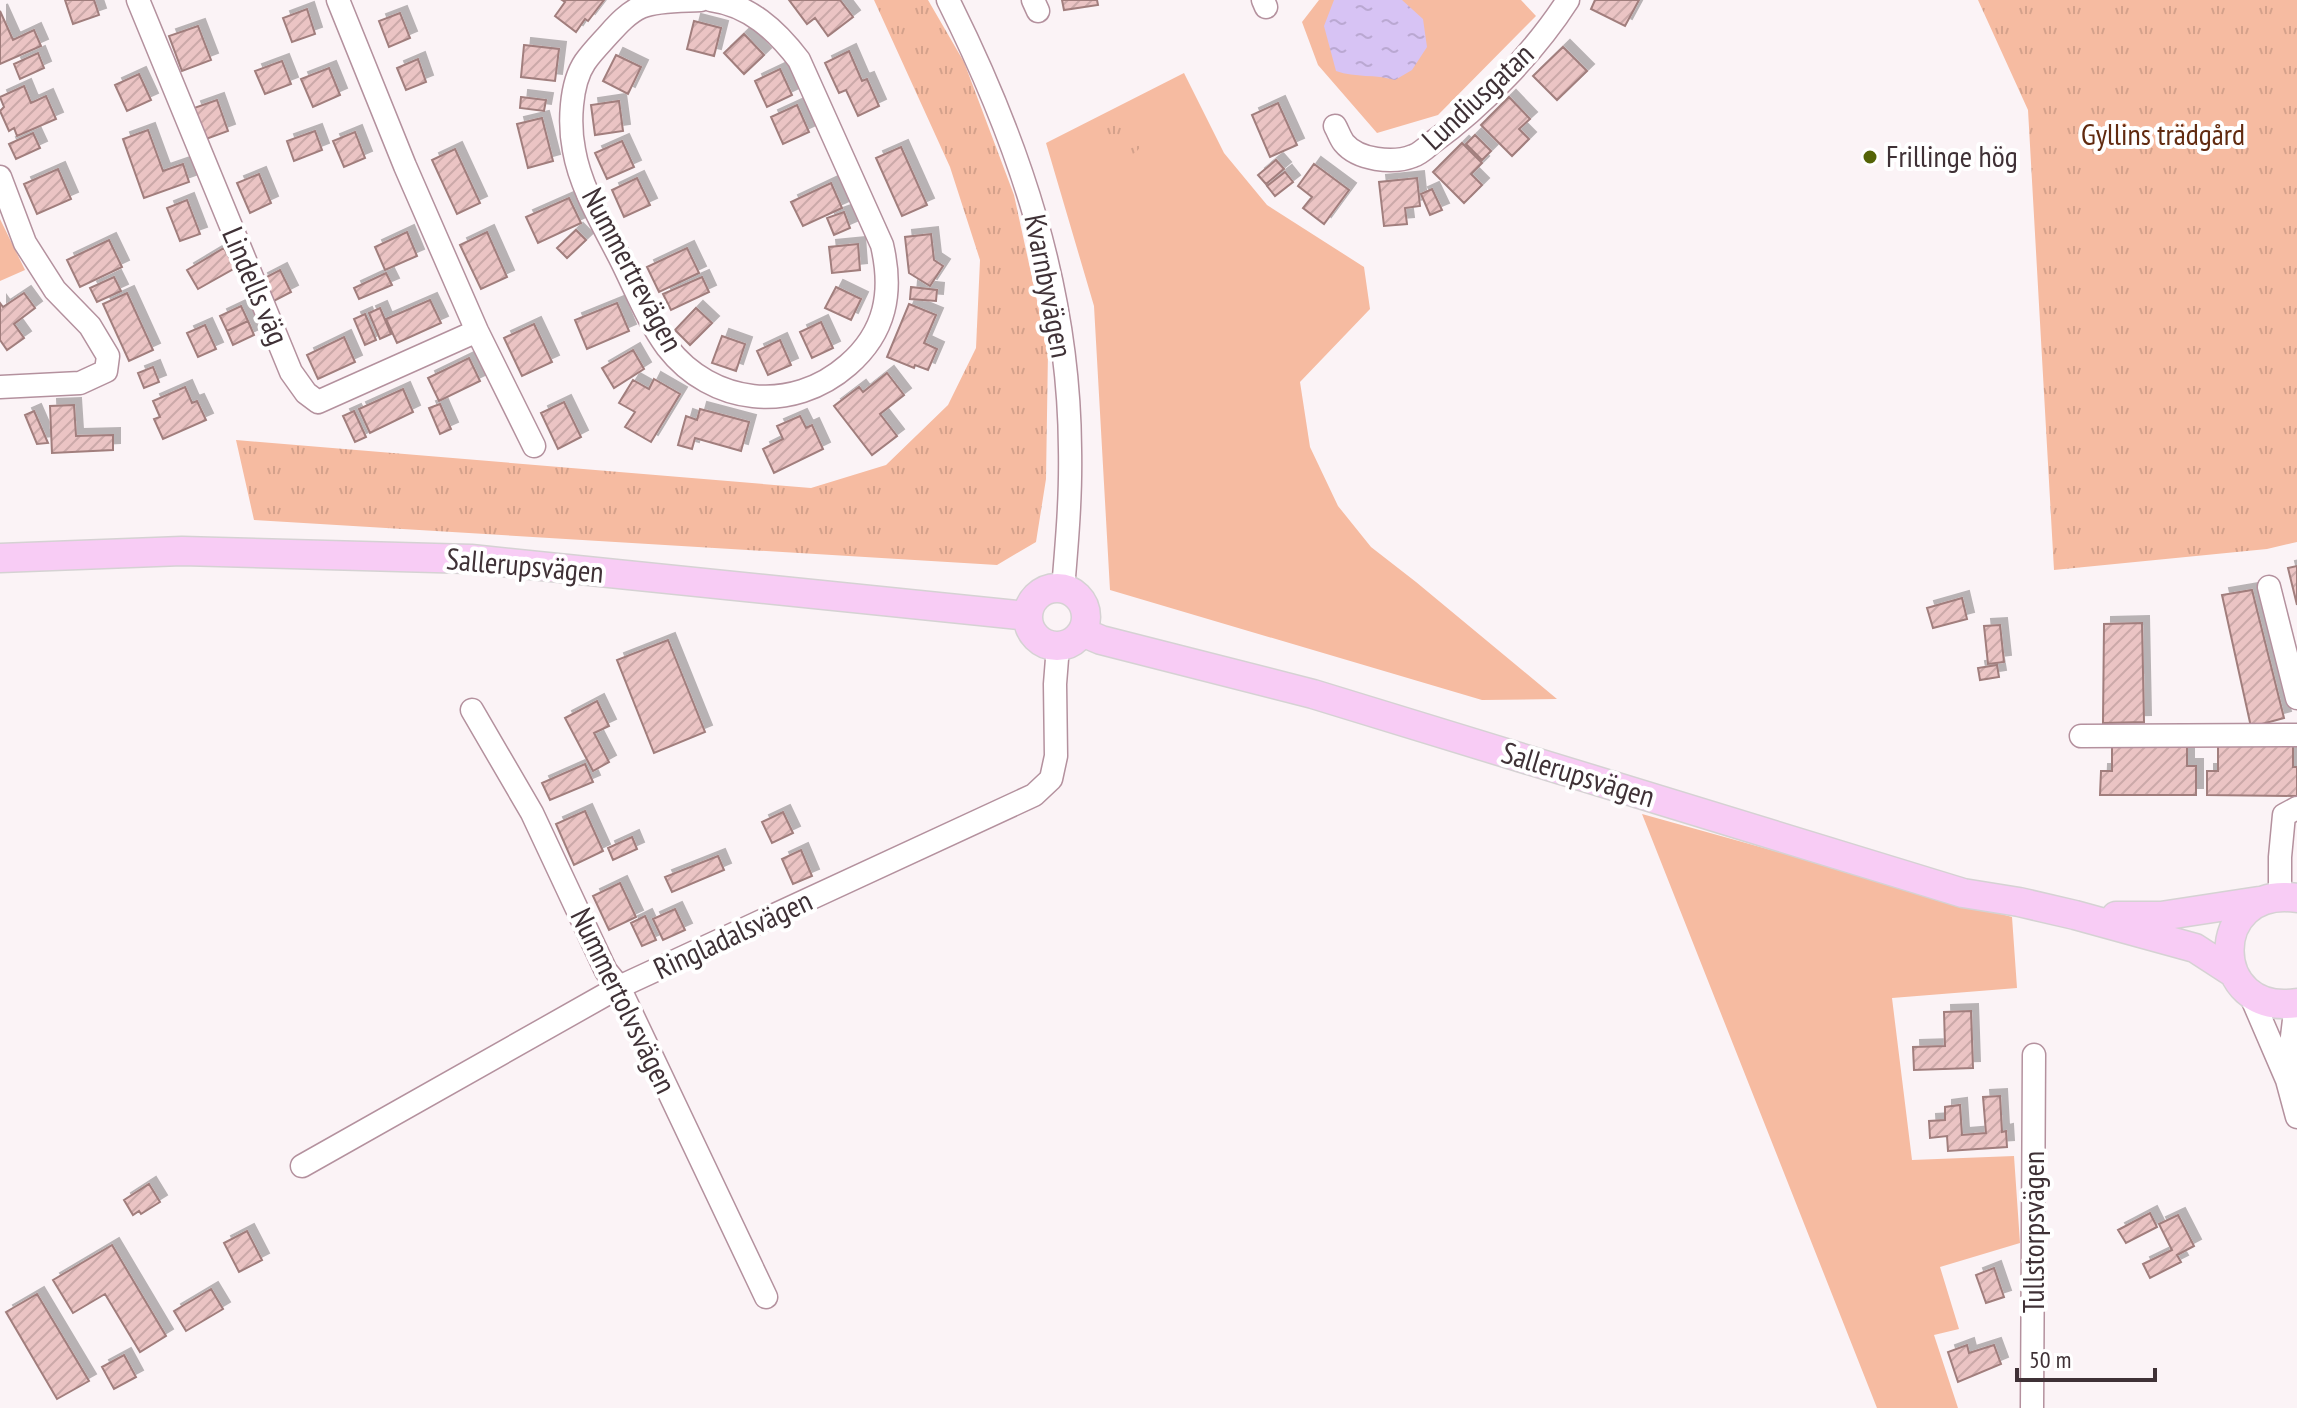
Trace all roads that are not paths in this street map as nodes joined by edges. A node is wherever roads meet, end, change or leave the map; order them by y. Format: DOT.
graph roads {
  1 [pos="138,0"];
  2 [pos="338,0"];
  3 [pos="701,0"];
  4 [pos="711,0"];
  5 [pos="948,0"];
  6 [pos="640,3"];
  7 [pos="1557,5"];
  8 [pos="1335,126"];
  9 [pos="0,177"];
  10 [pos="477,331"];
  11 [pos="0,387"];
  12 [pos="534,446"];
  13 [pos="7,559"];
  14 [pos="2269,587"];
  15 [pos="1063,589"];
  16 [pos="1028,616"];
  17 [pos="1082,632"];
  18 [pos="1058,646"];
  19 [pos="2297,698"];
  20 [pos="472,710"];
  21 [pos="2297,735"];
  22 [pos="2081,736"];
  23 [pos="2297,808"];
  24 [pos="2279,899"];
  25 [pos="2075,915"];
  26 [pos="2232,972"];
  27 [pos="619,987"];
  28 [pos="2250,994"];
  29 [pos="2297,1003"];
  30 [pos="2034,1055"];
  31 [pos="2287,1080"];
  32 [pos="2297,1117"];
  33 [pos="302,1166"];
  34 [pos="766,1297"];
  35 [pos="2032,1408"];
  1 -- 10 [label="street, Lindells väg"];
  2 -- 10 [label="street"];
  3 -- 6 [label="street, Nummertrevägen"];
  4 -- 6 [label="street, Nummertrevägen"];
  5 -- 15 [label="street, Kvarnbyvägen"];
  7 -- 8 [label="street, Lundiusgatan"];
  9 -- 11 [label="street"];
  10 -- 12 [label="street"];
  13 -- 16 [label="main road, Sallerupsvägen"];
  14 -- 19 [label="street"];
  15 -- 16 [label="main road"];
  15 -- 17 [label="main road"];
  16 -- 18 [label="main road"];
  17 -- 18 [label="main road"];
  17 -- 25 [label="main road, Sallerupsvägen"];
  18 -- 27 [label="street, Ringladalsvägen"];
  20 -- 27 [label="street, Nummertolvsvägen"];
  21 -- 22 [label="street"];
  23 -- 24 [label="street"];
  24 -- 25 [label="main road, Sallerupsvägen"];
  24 -- 26 [label="main road"];
  25 -- 26 [label="main road, Sallerupsvägen"];
  26 -- 28 [label="main road, Sallerupsvägen"];
  27 -- 33 [label="street, Ringladalsvägen"];
  27 -- 34 [label="street, Nummertolvsvägen"];
  28 -- 29 [label="main road"];
  28 -- 31 [label="street"];
  29 -- 31 [label="street"];
  30 -- 35 [label="street, Tullstorpsvägen"];
  31 -- 32 [label="street"];
}
